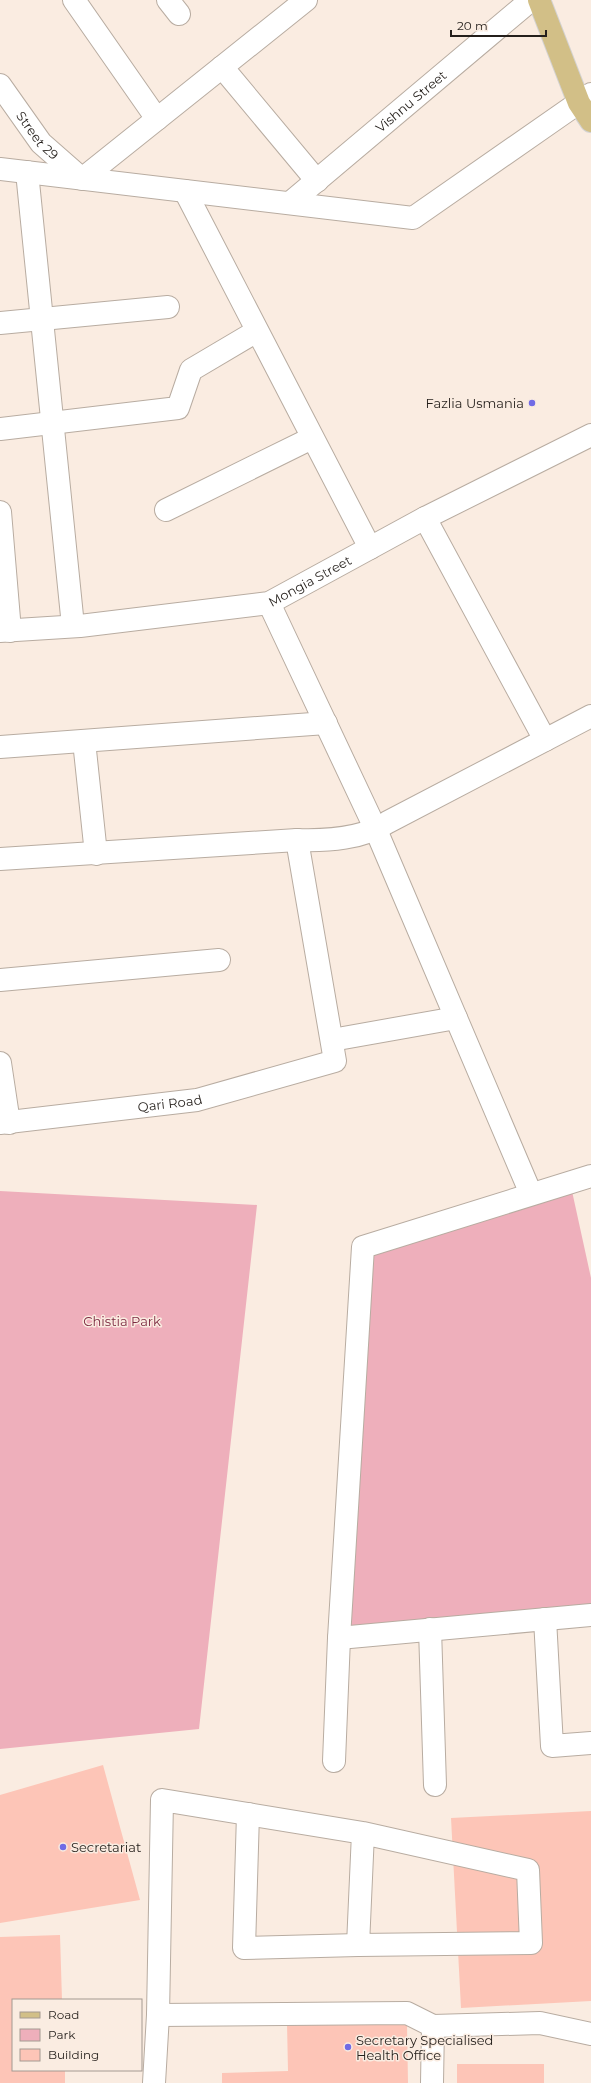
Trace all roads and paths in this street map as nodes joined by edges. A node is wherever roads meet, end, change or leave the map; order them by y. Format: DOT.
graph roads {
  1 [pos="74,0"];
  2 [pos="306,0"];
  3 [pos="531,0"];
  4 [pos="539,0"];
  5 [pos="222,67"];
  6 [pos="0,85"];
  7 [pos="585,98"];
  8 [pos="157,118"];
  9 [pos="591,121"];
  10 [pos="0,169"];
  11 [pos="27,172"];
  12 [pos="82,179"];
  13 [pos="317,181"];
  14 [pos="184,191"];
  15 [pos="290,203"];
  16 [pos="168,307"];
  17 [pos="42,319"];
  18 [pos="0,323"];
  19 [pos="257,331"];
  20 [pos="52,422"];
  21 [pos="0,429"];
  22 [pos="591,435"];
  23 [pos="312,438"];
  24 [pos="166,510"];
  25 [pos="0,512"];
  26 [pos="425,518"];
  27 [pos="370,548"];
  28 [pos="269,603"];
  29 [pos="73,626"];
  30 [pos="5,631"];
  31 [pos="591,716"];
  32 [pos="326,723"];
  33 [pos="544,740"];
  34 [pos="84,741"];
  35 [pos="0,747"];
  36 [pos="376,830"];
  37 [pos="297,840"];
  38 [pos="96,854"];
  39 [pos="0,859"];
  40 [pos="219,960"];
  41 [pos="0,980"];
  42 [pos="456,1018"];
  43 [pos="332,1040"];
  44 [pos="0,1063"];
  45 [pos="5,1123"];
  46 [pos="591,1176"];
  47 [pos="531,1194"];
  48 [pos="591,1615"];
  49 [pos="545,1619"];
  50 [pos="430,1629"];
  51 [pos="339,1638"];
  52 [pos="591,1743"];
  53 [pos="334,1761"];
  54 [pos="435,1785"];
  55 [pos="248,1814"];
  56 [pos="363,1833"];
  57 [pos="358,1945"];
  58 [pos="158,2015"];
  59 [pos="433,2026"];
  60 [pos="591,2034"];
  61 [pos="154,2083"];
  62 [pos="432,2083"];
  1 -- 8 [label="street"];
  2 -- 5 [label="street"];
  3 -- 13 [label="street, Vishnu Street"];
  4 -- 7 [label="main road"];
  5 -- 8 [label="street"];
  5 -- 13 [label="street"];
  6 -- 12 [label="street, Street 29"];
  7 -- 9 [label="main road"];
  7 -- 15 [label="street"];
  8 -- 12 [label="street"];
  10 -- 11 [label="street"];
  11 -- 12 [label="street"];
  11 -- 17 [label="street"];
  12 -- 14 [label="street"];
  13 -- 15 [label="street, Vishnu Street"];
  14 -- 15 [label="street"];
  14 -- 19 [label="street"];
  16 -- 17 [label="street"];
  17 -- 18 [label="street"];
  17 -- 20 [label="street"];
  19 -- 20 [label="street"];
  19 -- 23 [label="street"];
  20 -- 21 [label="street"];
  20 -- 29 [label="street"];
  22 -- 26 [label="street, Mongia Street"];
  23 -- 24 [label="street"];
  23 -- 27 [label="street"];
  25 -- 30 [label="street"];
  26 -- 27 [label="street, Mongia Street"];
  26 -- 33 [label="street"];
  27 -- 28 [label="street, Mongia Street"];
  28 -- 29 [label="street, Mongia Street"];
  28 -- 32 [label="street"];
  29 -- 30 [label="street, Mongia Street"];
  31 -- 33 [label="street"];
  32 -- 34 [label="street"];
  32 -- 36 [label="street"];
  33 -- 36 [label="street"];
  34 -- 35 [label="street"];
  34 -- 38 [label="street"];
  36 -- 37 [label="street"];
  36 -- 42 [label="street"];
  37 -- 38 [label="street"];
  37 -- 43 [label="street"];
  38 -- 39 [label="street"];
  40 -- 41 [label="street"];
  42 -- 43 [label="street"];
  42 -- 47 [label="street"];
  43 -- 45 [label="street, Qari Road"];
  44 -- 45 [label="street"];
  46 -- 47 [label="street"];
  47 -- 51 [label="street"];
  48 -- 49 [label="street"];
  49 -- 50 [label="street"];
  49 -- 52 [label="street"];
  50 -- 51 [label="street"];
  50 -- 54 [label="street"];
  51 -- 53 [label="street"];
  55 -- 56 [label="street"];
  55 -- 57 [label="street"];
  55 -- 58 [label="street"];
  56 -- 57 [label="street"];
  56 -- 57 [label="street"];
  58 -- 59 [label="street"];
  58 -- 61 [label="street"];
  59 -- 60 [label="street"];
  59 -- 62 [label="street"];
}
